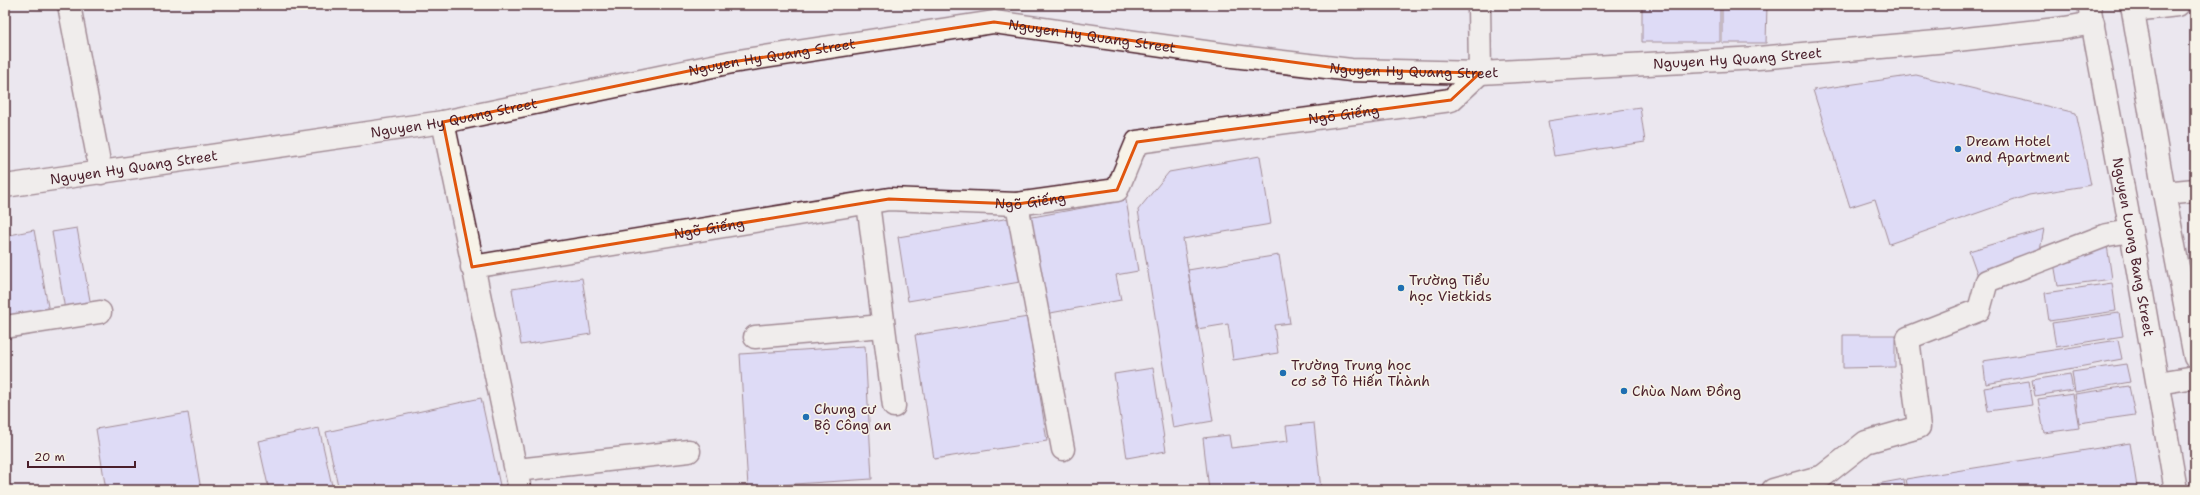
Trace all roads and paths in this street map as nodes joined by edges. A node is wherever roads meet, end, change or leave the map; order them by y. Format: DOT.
graph roads {
  1 [pos="69,5"];
  2 [pos="1479,5"];
  3 [pos="2178,5"];
  4 [pos="2133,7"];
  5 [pos="2091,14"];
  6 [pos="1480,73"];
  7 [pos="443,122"];
  8 [pos="101,173"];
  9 [pos="5,186"];
  10 [pos="2195,190"];
  11 [pos="2164,193"];
  12 [pos="868,203"];
  13 [pos="1017,204"];
  14 [pos="2131,230"];
  15 [pos="472,267"];
  16 [pos="100,312"];
  17 [pos="883,326"];
  18 [pos="5,327"];
  19 [pos="755,337"];
  20 [pos="2195,357"];
  21 [pos="2195,377"];
  22 [pos="2158,383"];
  23 [pos="894,406"];
  24 [pos="1063,449"];
  25 [pos="689,451"];
  26 [pos="519,480"];
  27 [pos="1824,483"];
  28 [pos="1772,490"];
  29 [pos="2176,490"];
  1 -- 8 [label="street"];
  2 -- 6 [label="street"];
  3 -- 4 [label="street"];
  4 -- 11 [label="street"];
  5 -- 6 [label="street, Nguyen Hy Quang Street"];
  5 -- 14 [label="street, Nguyen Luong Bang Street"];
  6 -- 7 [label="street, Nguyen Hy Quang Street"];
  6 -- 13 [label="street, Ngõ Giếng"];
  7 -- 8 [label="street, Nguyen Hy Quang Street"];
  7 -- 15 [label="street"];
  8 -- 9 [label="street, Nguyen Hy Quang Street"];
  10 -- 11 [label="street"];
  11 -- 20 [label="street"];
  12 -- 13 [label="street, Ngõ Giếng"];
  12 -- 15 [label="street, Ngõ Giếng"];
  12 -- 17 [label="street"];
  13 -- 24 [label="street"];
  14 -- 22 [label="street, Nguyen Luong Bang Street"];
  14 -- 27 [label="street"];
  15 -- 26 [label="street"];
  16 -- 18 [label="street"];
  17 -- 19 [label="street"];
  17 -- 23 [label="street"];
  21 -- 22 [label="street"];
  22 -- 29 [label="street, Nguyen Luong Bang Street"];
  25 -- 26 [label="street"];
  27 -- 28 [label="street"];
}
